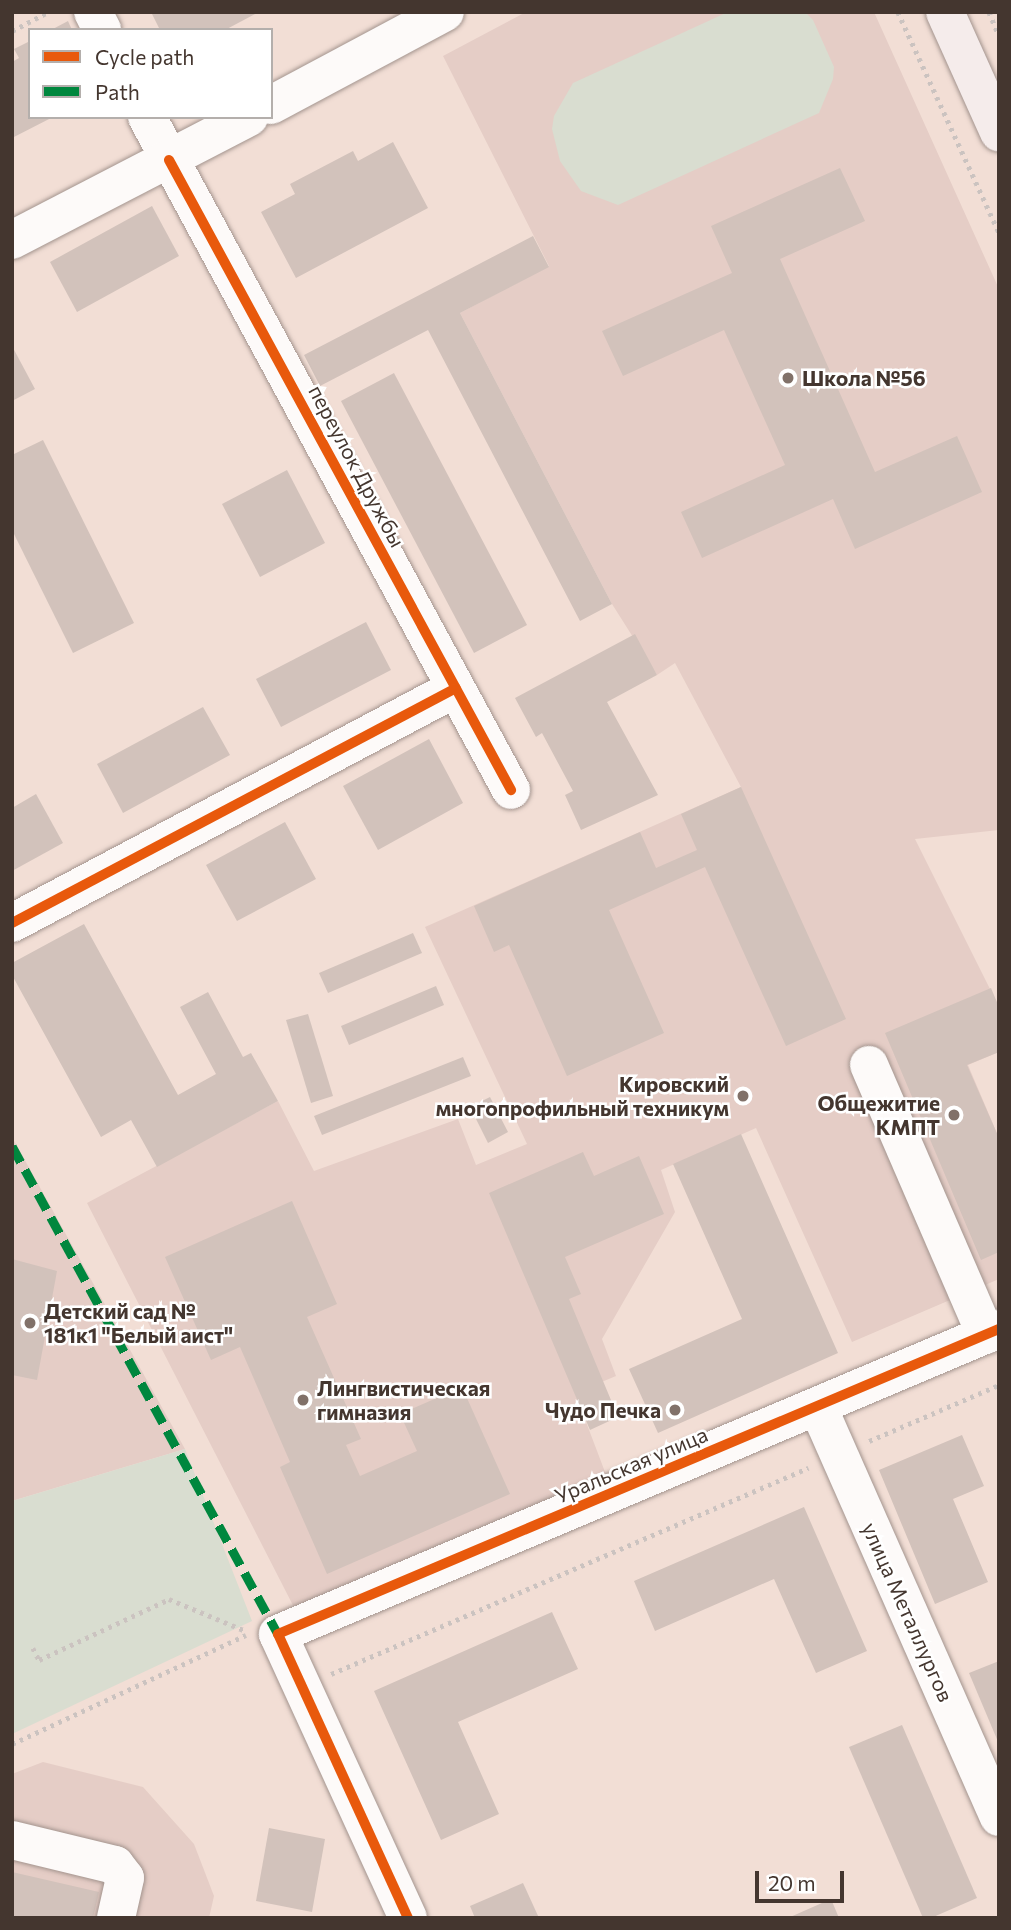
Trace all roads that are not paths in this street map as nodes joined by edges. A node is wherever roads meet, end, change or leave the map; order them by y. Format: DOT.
graph roads {
  1 [pos="93,12"];
  2 [pos="445,12"];
  3 [pos="945,12"];
  4 [pos="101,28"];
  5 [pos="273,104"];
  6 [pos="148,119"];
  7 [pos="245,119"];
  8 [pos="999,132"];
  9 [pos="169,160"];
  10 [pos="12,240"];
  11 [pos="456,688"];
  12 [pos="511,790"];
  13 [pos="12,923"];
  14 [pos="869,1065"];
  15 [pos="992,1332"];
  16 [pos="818,1407"];
  17 [pos="999,1817"];
  18 [pos="12,1840"];
  19 [pos="116,1918"];
  20 [pos="408,1918"];
  1 -- 4 [label="street"];
  2 -- 5 [label="street"];
  3 -- 8 [label="main road"];
  6 -- 9 [label="street, переулок Дружбы"];
  7 -- 9 [label="street"];
  9 -- 10 [label="street"];
  9 -- 11 [label="street, переулок Дружбы"];
  11 -- 12 [label="street, переулок Дружбы"];
  11 -- 13 [label="street"];
  14 -- 15 [label="street"];
  15 -- 16 [label="street, Уральская улица"];
  16 -- 17 [label="street, улица Металлургов"];
  16 -- 20 [label="street, Уральская улица"];
  18 -- 19 [label="street"];
}
